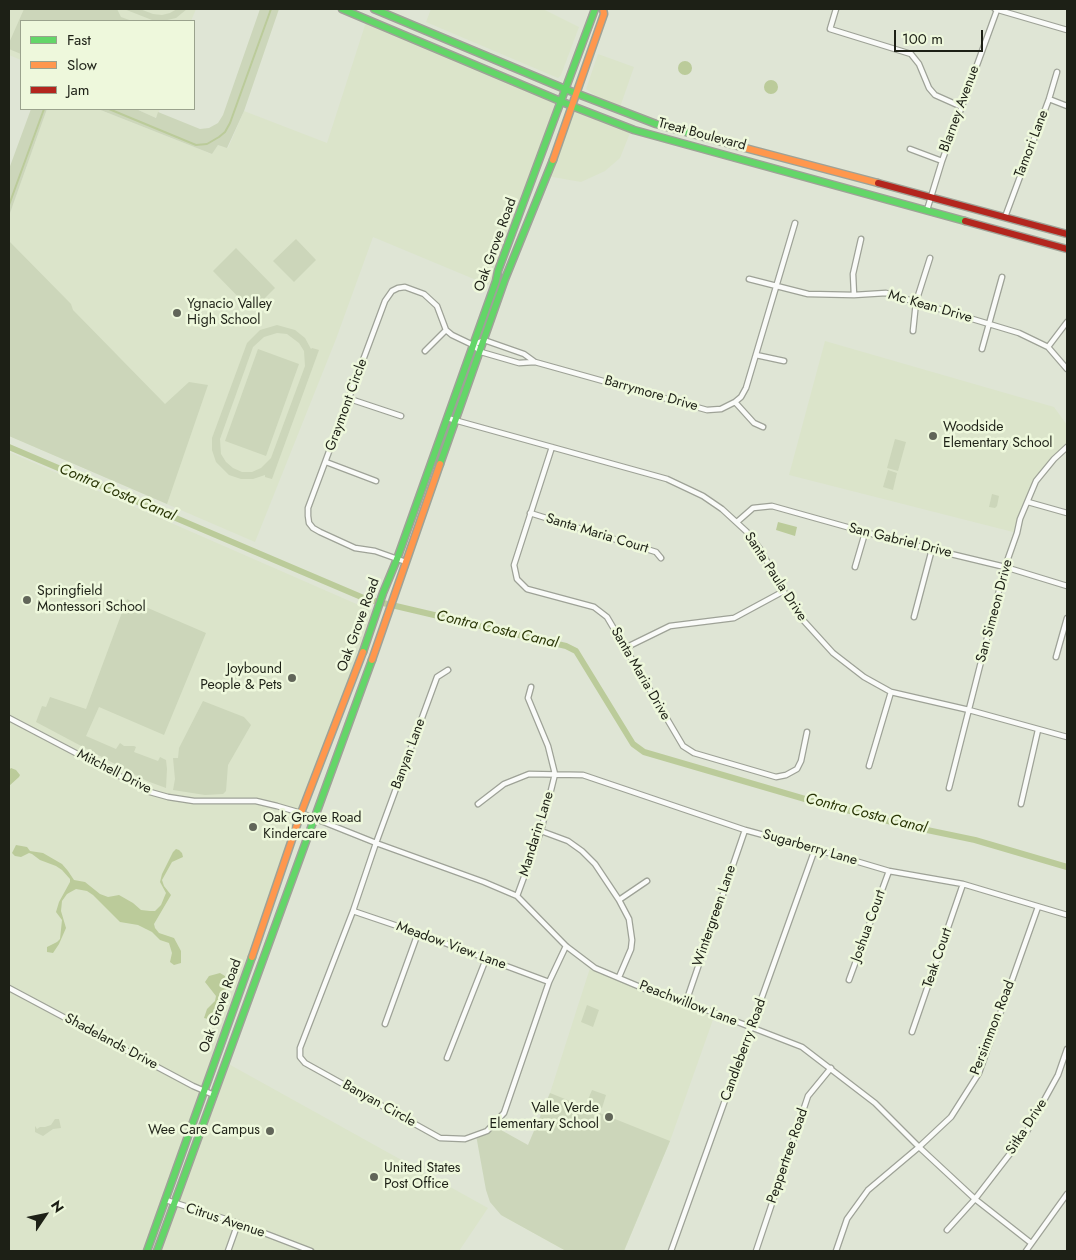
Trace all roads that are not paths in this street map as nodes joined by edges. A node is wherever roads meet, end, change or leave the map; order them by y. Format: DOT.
graph roads {
  1 [pos="342,9"];
  2 [pos="374,9"];
  3 [pos="595,9"];
  4 [pos="603,9"];
  5 [pos="836,9"];
  6 [pos="995,9"];
  7 [pos="1067,30"];
  8 [pos="1057,72"];
  9 [pos="565,89"];
  10 [pos="576,94"];
  11 [pos="1049,99"];
  12 [pos="561,102"];
  13 [pos="572,106"];
  14 [pos="1067,106"];
  15 [pos="962,107"];
  16 [pos="910,149"];
  17 [pos="942,161"];
  18 [pos="930,197"];
  19 [pos="926,210"];
  20 [pos="1005,217"];
  21 [pos="795,223"];
  22 [pos="1067,234"];
  23 [pos="861,239"];
  24 [pos="1067,248"];
  25 [pos="930,258"];
  26 [pos="1002,277"];
  27 [pos="749,278"];
  28 [pos="775,286"];
  29 [pos="854,295"];
  30 [pos="916,302"];
  31 [pos="1067,322"];
  32 [pos="989,324"];
  33 [pos="446,330"];
  34 [pos="913,331"];
  35 [pos="484,340"];
  36 [pos="473,346"];
  37 [pos="1048,347"];
  38 [pos="982,349"];
  39 [pos="425,351"];
  40 [pos="480,352"];
  41 [pos="756,355"];
  42 [pos="784,361"];
  43 [pos="535,362"];
  44 [pos="1067,369"];
  45 [pos="350,399"];
  46 [pos="735,402"];
  47 [pos="401,416"];
  48 [pos="448,418"];
  49 [pos="456,421"];
  50 [pos="763,427"];
  51 [pos="552,447"];
  52 [pos="1067,447"];
  53 [pos="326,462"];
  54 [pos="376,481"];
  55 [pos="1028,502"];
  56 [pos="530,513"];
  57 [pos="1067,513"];
  58 [pos="737,522"];
  59 [pos="864,533"];
  60 [pos="932,549"];
  61 [pos="661,558"];
  62 [pos="397,559"];
  63 [pos="406,562"];
  64 [pos="855,567"];
  65 [pos="1005,568"];
  66 [pos="1067,586"];
  67 [pos="784,591"];
  68 [pos="376,617"];
  69 [pos="914,618"];
  70 [pos="1067,618"];
  71 [pos="625,648"];
  72 [pos="374,652"];
  73 [pos="1056,657"];
  74 [pos="448,670"];
  75 [pos="531,687"];
  76 [pos="891,692"];
  77 [pos="969,710"];
  78 [pos="9,718"];
  79 [pos="1038,730"];
  80 [pos="807,732"];
  81 [pos="1067,737"];
  82 [pos="869,766"];
  83 [pos="555,774"];
  84 [pos="948,788"];
  85 [pos="478,804"];
  86 [pos="1021,804"];
  87 [pos="301,813"];
  88 [pos="314,818"];
  89 [pos="744,830"];
  90 [pos="541,831"];
  91 [pos="376,843"];
  92 [pos="815,849"];
  93 [pos="889,871"];
  94 [pos="647,881"];
  95 [pos="963,884"];
  96 [pos="517,896"];
  97 [pos="620,900"];
  98 [pos="1038,907"];
  99 [pos="353,912"];
  100 [pos="1067,915"];
  101 [pos="418,933"];
  102 [pos="566,946"];
  103 [pos="486,958"];
  104 [pos="619,977"];
  105 [pos="850,980"];
  106 [pos="549,982"];
  107 [pos="9,988"];
  108 [pos="686,1002"];
  109 [pos="385,1024"];
  110 [pos="752,1029"];
  111 [pos="912,1032"];
  112 [pos="1067,1048"];
  113 [pos="447,1058"];
  114 [pos="831,1068"];
  115 [pos="204,1091"];
  116 [pos="214,1095"];
  117 [pos="919,1147"];
  118 [pos="1067,1194"];
  119 [pos="975,1199"];
  120 [pos="166,1200"];
  121 [pos="175,1204"];
  122 [pos="238,1223"];
  123 [pos="947,1230"];
  124 [pos="1031,1243"];
  125 [pos="147,1251"];
  126 [pos="157,1251"];
  127 [pos="228,1251"];
  128 [pos="312,1251"];
  129 [pos="671,1251"];
  130 [pos="756,1251"];
  131 [pos="836,1251"];
  132 [pos="1026,1251"];
  1 -- 12 [label="main road, Treat Boulevard"];
  2 -- 9 [label="main road, Treat Boulevard"];
  3 -- 9 [label="main road, Oak Grove Road"];
  4 -- 10 [label="main road, Oak Grove Road"];
  5 -- 15 [label="street"];
  6 -- 7 [label="street"];
  6 -- 15 [label="street, Blarney Avenue"];
  8 -- 11 [label="street, Tamori Lane"];
  9 -- 10 [label="main road, Treat Boulevard"];
  9 -- 12 [label="main road, Oak Grove Road"];
  10 -- 13 [label="main road, Oak Grove Road"];
  10 -- 18 [label="main road, Treat Boulevard"];
  11 -- 14 [label="street"];
  11 -- 20 [label="street, Tamori Lane"];
  12 -- 13 [label="main road, Treat Boulevard"];
  12 -- 36 [label="main road, Oak Grove Road"];
  13 -- 19 [label="main road, Treat Boulevard"];
  13 -- 35 [label="main road, Oak Grove Road"];
  15 -- 17 [label="street, Blarney Avenue"];
  16 -- 17 [label="street"];
  17 -- 18 [label="street, Blarney Avenue"];
  18 -- 19 [label="street, Blarney Avenue"];
  18 -- 20 [label="main road, Treat Boulevard"];
  19 -- 24 [label="main road, Treat Boulevard"];
  20 -- 22 [label="main road, Treat Boulevard"];
  21 -- 28 [label="street"];
  23 -- 29 [label="street"];
  25 -- 30 [label="street"];
  26 -- 32 [label="street"];
  27 -- 28 [label="street, Mc Kean Drive"];
  28 -- 29 [label="street, Mc Kean Drive"];
  28 -- 41 [label="street"];
  29 -- 30 [label="street, Mc Kean Drive"];
  30 -- 32 [label="street, Mc Kean Drive"];
  30 -- 34 [label="street"];
  31 -- 37 [label="street"];
  32 -- 37 [label="street, Mc Kean Drive"];
  32 -- 38 [label="street"];
  33 -- 36 [label="street"];
  33 -- 39 [label="street"];
  33 -- 45 [label="street, Graymont Circle"];
  35 -- 36 [label="street"];
  35 -- 40 [label="main road, Oak Grove Road"];
  35 -- 43 [label="street, Barrymore Drive"];
  36 -- 40 [label="street, Barrymore Drive"];
  36 -- 48 [label="main road, Oak Grove Road"];
  37 -- 44 [label="street, Mc Kean Drive"];
  40 -- 43 [label="street, Barrymore Drive"];
  40 -- 49 [label="main road, Oak Grove Road"];
  41 -- 42 [label="street"];
  41 -- 46 [label="street"];
  43 -- 46 [label="street, Barrymore Drive"];
  45 -- 47 [label="street"];
  45 -- 53 [label="street, Graymont Circle"];
  46 -- 50 [label="street"];
  48 -- 49 [label="street, Santa Paula Drive"];
  48 -- 62 [label="main road, Oak Grove Road"];
  49 -- 51 [label="street, Santa Paula Drive"];
  49 -- 63 [label="main road, Oak Grove Road"];
  51 -- 56 [label="street, Santa Maria Drive"];
  51 -- 58 [label="street, Santa Paula Drive"];
  52 -- 55 [label="street, San Simeon Drive"];
  53 -- 54 [label="street"];
  53 -- 62 [label="street, Graymont Circle"];
  55 -- 57 [label="street"];
  55 -- 65 [label="street, San Simeon Drive"];
  56 -- 61 [label="street, Santa Maria Court"];
  56 -- 71 [label="street, Santa Maria Drive"];
  58 -- 59 [label="street, San Gabriel Drive"];
  58 -- 67 [label="street, Santa Paula Drive"];
  59 -- 60 [label="street, San Gabriel Drive"];
  59 -- 64 [label="street"];
  60 -- 65 [label="street, San Gabriel Drive"];
  60 -- 69 [label="street"];
  62 -- 63 [label="street, Graymont Circle"];
  62 -- 68 [label="main road, Oak Grove Road"];
  63 -- 72 [label="main road, Oak Grove Road"];
  65 -- 66 [label="street, San Gabriel Drive"];
  65 -- 77 [label="street, San Simeon Drive"];
  67 -- 71 [label="street"];
  67 -- 76 [label="street, Santa Paula Drive"];
  68 -- 72 [label="main road"];
  68 -- 87 [label="main road, Oak Grove Road"];
  70 -- 73 [label="street"];
  71 -- 80 [label="street, Santa Maria Drive"];
  72 -- 88 [label="main road, Oak Grove Road"];
  74 -- 91 [label="street, Banyan Lane"];
  75 -- 83 [label="street, Mandarin Lane"];
  76 -- 77 [label="street, Santa Paula Drive"];
  76 -- 82 [label="street"];
  77 -- 79 [label="street, Santa Paula Drive"];
  77 -- 84 [label="street, San Simeon Drive"];
  78 -- 87 [label="street, Mitchell Drive"];
  79 -- 81 [label="street, Santa Paula Drive"];
  79 -- 86 [label="street"];
  83 -- 85 [label="street, Sugarberry Lane"];
  83 -- 89 [label="street, Sugarberry Lane"];
  83 -- 90 [label="street, Mandarin Lane"];
  87 -- 88 [label="street, Mitchell Drive"];
  87 -- 115 [label="main road, Oak Grove Road"];
  88 -- 91 [label="street, Peachwillow Lane"];
  88 -- 116 [label="main road, Oak Grove Road"];
  89 -- 92 [label="street, Sugarberry Lane"];
  89 -- 108 [label="street, Wintergreen Lane"];
  90 -- 96 [label="street, Mandarin Lane"];
  90 -- 97 [label="street"];
  91 -- 96 [label="street, Peachwillow Lane"];
  91 -- 99 [label="street, Banyan Circle"];
  92 -- 93 [label="street, Sugarberry Lane"];
  92 -- 110 [label="street, Candleberry Road"];
  93 -- 95 [label="street, Sugarberry Lane"];
  93 -- 105 [label="street, Joshua Court"];
  94 -- 97 [label="street"];
  95 -- 98 [label="street, Sugarberry Lane"];
  95 -- 111 [label="street, Teak Court"];
  96 -- 102 [label="street, Peachwillow Lane"];
  97 -- 104 [label="street"];
  98 -- 100 [label="street, Sugarberry Lane"];
  98 -- 117 [label="street, Persimmon Road"];
  99 -- 101 [label="street, Meadow View Lane"];
  99 -- 106 [label="street, Banyan Circle"];
  101 -- 103 [label="street, Meadow View Lane"];
  101 -- 109 [label="street"];
  102 -- 104 [label="street, Peachwillow Lane"];
  102 -- 106 [label="street, Banyan Circle"];
  103 -- 106 [label="street, Meadow View Lane"];
  103 -- 113 [label="street"];
  104 -- 108 [label="street, Peachwillow Lane"];
  107 -- 115 [label="street, Shadelands Drive"];
  108 -- 110 [label="street, Peachwillow Lane"];
  110 -- 114 [label="street, Peachwillow Lane"];
  110 -- 129 [label="street, Candleberry Road"];
  112 -- 119 [label="street, Sitka Drive"];
  114 -- 117 [label="street, Peachwillow Lane"];
  114 -- 130 [label="street, Peppertree Road"];
  115 -- 116 [label="street, Shadelands Drive"];
  115 -- 120 [label="main road, Oak Grove Road"];
  116 -- 121 [label="main road, Oak Grove Road"];
  117 -- 119 [label="street, Peachwillow Lane"];
  117 -- 131 [label="street, Persimmon Road"];
  118 -- 124 [label="street"];
  119 -- 123 [label="street, Sitka Drive"];
  119 -- 124 [label="street, Peachwillow Lane"];
  120 -- 121 [label="street, Citrus Avenue"];
  120 -- 125 [label="main road, Oak Grove Road"];
  121 -- 122 [label="street, Citrus Avenue"];
  121 -- 126 [label="main road, Oak Grove Road"];
  122 -- 127 [label="street"];
  122 -- 128 [label="street, Citrus Avenue"];
  124 -- 132 [label="street"];
}
